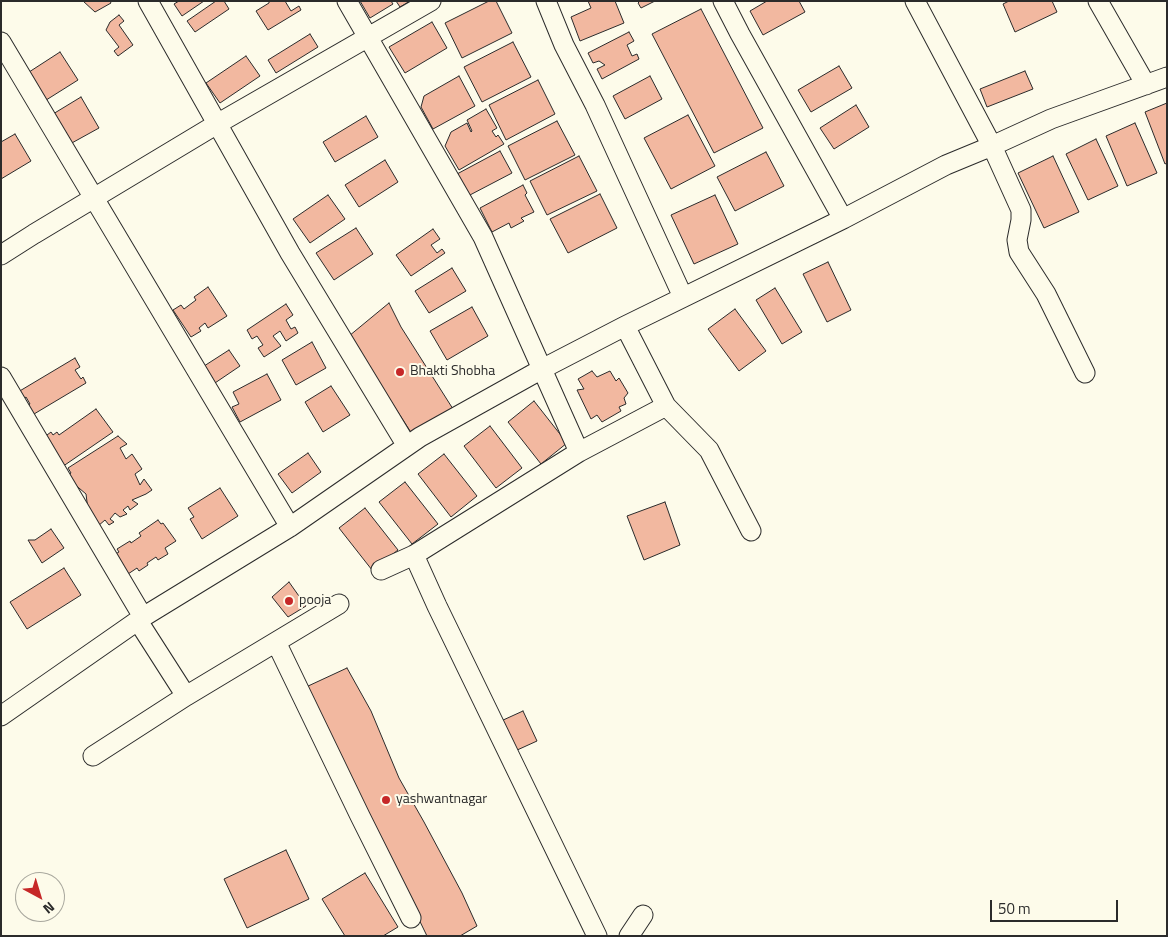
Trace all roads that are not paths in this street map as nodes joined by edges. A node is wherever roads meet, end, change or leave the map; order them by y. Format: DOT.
graph roads {
  1 [pos="148,1"];
  2 [pos="347,1"];
  3 [pos="431,1"];
  4 [pos="546,1"];
  5 [pos="723,1"];
  6 [pos="914,1"];
  7 [pos="1098,1"];
  8 [pos="368,37"];
  9 [pos="1,42"];
  10 [pos="1167,77"];
  11 [pos="1146,85"];
  12 [pos="217,124"];
  13 [pos="992,146"];
  14 [pos="94,198"];
  15 [pos="843,219"];
  16 [pos="1,255"];
  17 [pos="683,297"];
  18 [pos="625,326"];
  19 [pos="542,369"];
  20 [pos="1085,373"];
  21 [pos="1,377"];
  22 [pos="666,406"];
  23 [pos="407,446"];
  24 [pos="579,452"];
  25 [pos="290,527"];
  26 [pos="751,531"];
  27 [pos="414,555"];
  28 [pos="381,570"];
  29 [pos="339,604"];
  30 [pos="141,619"];
  31 [pos="276,642"];
  32 [pos="186,696"];
  33 [pos="1,716"];
  34 [pos="93,756"];
  35 [pos="643,915"];
  36 [pos="411,918"];
  37 [pos="597,936"];
  38 [pos="629,936"];
  1 -- 12 [label="street"];
  2 -- 8 [label="street"];
  3 -- 8 [label="street"];
  4 -- 17 [label="street"];
  5 -- 15 [label="street"];
  6 -- 13 [label="street"];
  7 -- 11 [label="street"];
  8 -- 12 [label="street"];
  8 -- 19 [label="street"];
  9 -- 14 [label="street"];
  10 -- 11 [label="street"];
  11 -- 13 [label="street"];
  12 -- 14 [label="street"];
  12 -- 23 [label="street"];
  13 -- 15 [label="street"];
  13 -- 20 [label="street"];
  14 -- 16 [label="street"];
  14 -- 25 [label="street"];
  15 -- 17 [label="street"];
  17 -- 18 [label="street"];
  18 -- 19 [label="street"];
  18 -- 22 [label="street"];
  19 -- 23 [label="street"];
  19 -- 24 [label="street"];
  21 -- 30 [label="street"];
  22 -- 24 [label="street"];
  22 -- 26 [label="street"];
  23 -- 25 [label="street"];
  24 -- 27 [label="street"];
  25 -- 30 [label="street"];
  27 -- 28 [label="street"];
  27 -- 37 [label="street"];
  29 -- 31 [label="street"];
  30 -- 32 [label="street"];
  30 -- 33 [label="street"];
  31 -- 32 [label="street"];
  31 -- 36 [label="street"];
  32 -- 34 [label="street"];
  35 -- 38 [label="street"];
}
